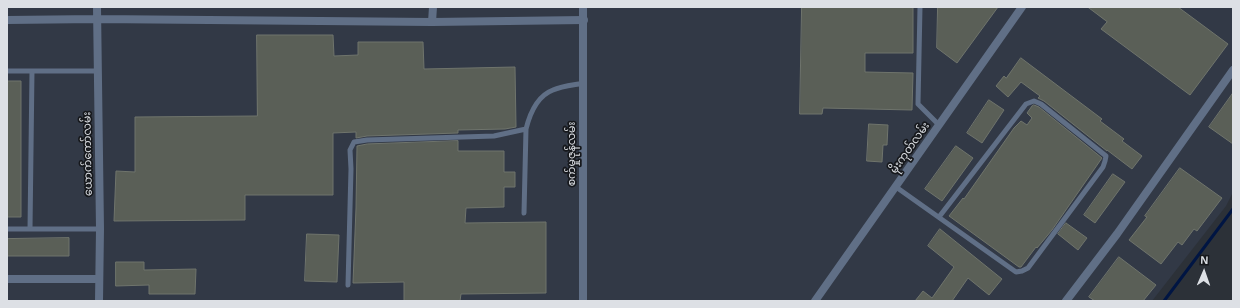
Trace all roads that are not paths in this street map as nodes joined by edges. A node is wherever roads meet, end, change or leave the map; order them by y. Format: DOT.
graph roads {
  1 [pos="97,7"];
  2 [pos="433,7"];
  3 [pos="583,7"];
  4 [pos="920,7"];
  5 [pos="1022,7"];
  6 [pos="97,19"];
  7 [pos="7,20"];
  8 [pos="584,20"];
  9 [pos="432,22"];
  10 [pos="7,70"];
  11 [pos="1233,70"];
  12 [pos="32,71"];
  13 [pos="98,71"];
  14 [pos="584,84"];
  15 [pos="939,125"];
  16 [pos="526,129"];
  17 [pos="896,187"];
  18 [pos="524,213"];
  19 [pos="939,217"];
  20 [pos="7,228"];
  21 [pos="30,229"];
  22 [pos="100,229"];
  23 [pos="7,279"];
  24 [pos="98,279"];
  25 [pos="348,285"];
  26 [pos="98,301"];
  27 [pos="583,301"];
  28 [pos="815,301"];
  29 [pos="1066,301"];
  1 -- 6 [label="street, ယောက်ကော်လမ်း"];
  2 -- 9 [label="street"];
  3 -- 8 [label="street, စက်မှုဇုန်လမ်း"];
  4 -- 15 [label="lane"];
  5 -- 15 [label="street, မိုးကုတ်လမ်း"];
  6 -- 7 [label="street"];
  6 -- 9 [label="street"];
  6 -- 13 [label="street, ယောက်ကော်လမ်း"];
  8 -- 9 [label="street"];
  8 -- 14 [label="street, စက်မှုဇုန်လမ်း"];
  10 -- 12 [label="lane"];
  11 -- 29 [label="street"];
  12 -- 13 [label="lane"];
  12 -- 21 [label="lane"];
  13 -- 22 [label="street, ယောက်ကော်လမ်း"];
  14 -- 16 [label="lane"];
  14 -- 27 [label="street, စက်မှုဇုန်လမ်း"];
  15 -- 17 [label="street, မိုးကုတ်လမ်း"];
  16 -- 18 [label="lane"];
  16 -- 25 [label="lane"];
  17 -- 19 [label="lane"];
  17 -- 28 [label="street, မိုးကုတ်လမ်း"];
  19 -- 19 [label="lane"];
  20 -- 21 [label="lane"];
  21 -- 22 [label="lane"];
  22 -- 24 [label="street, ယောက်ကော်လမ်း"];
  23 -- 24 [label="street"];
  24 -- 26 [label="street, ယောက်ကော်လမ်း"];
}
